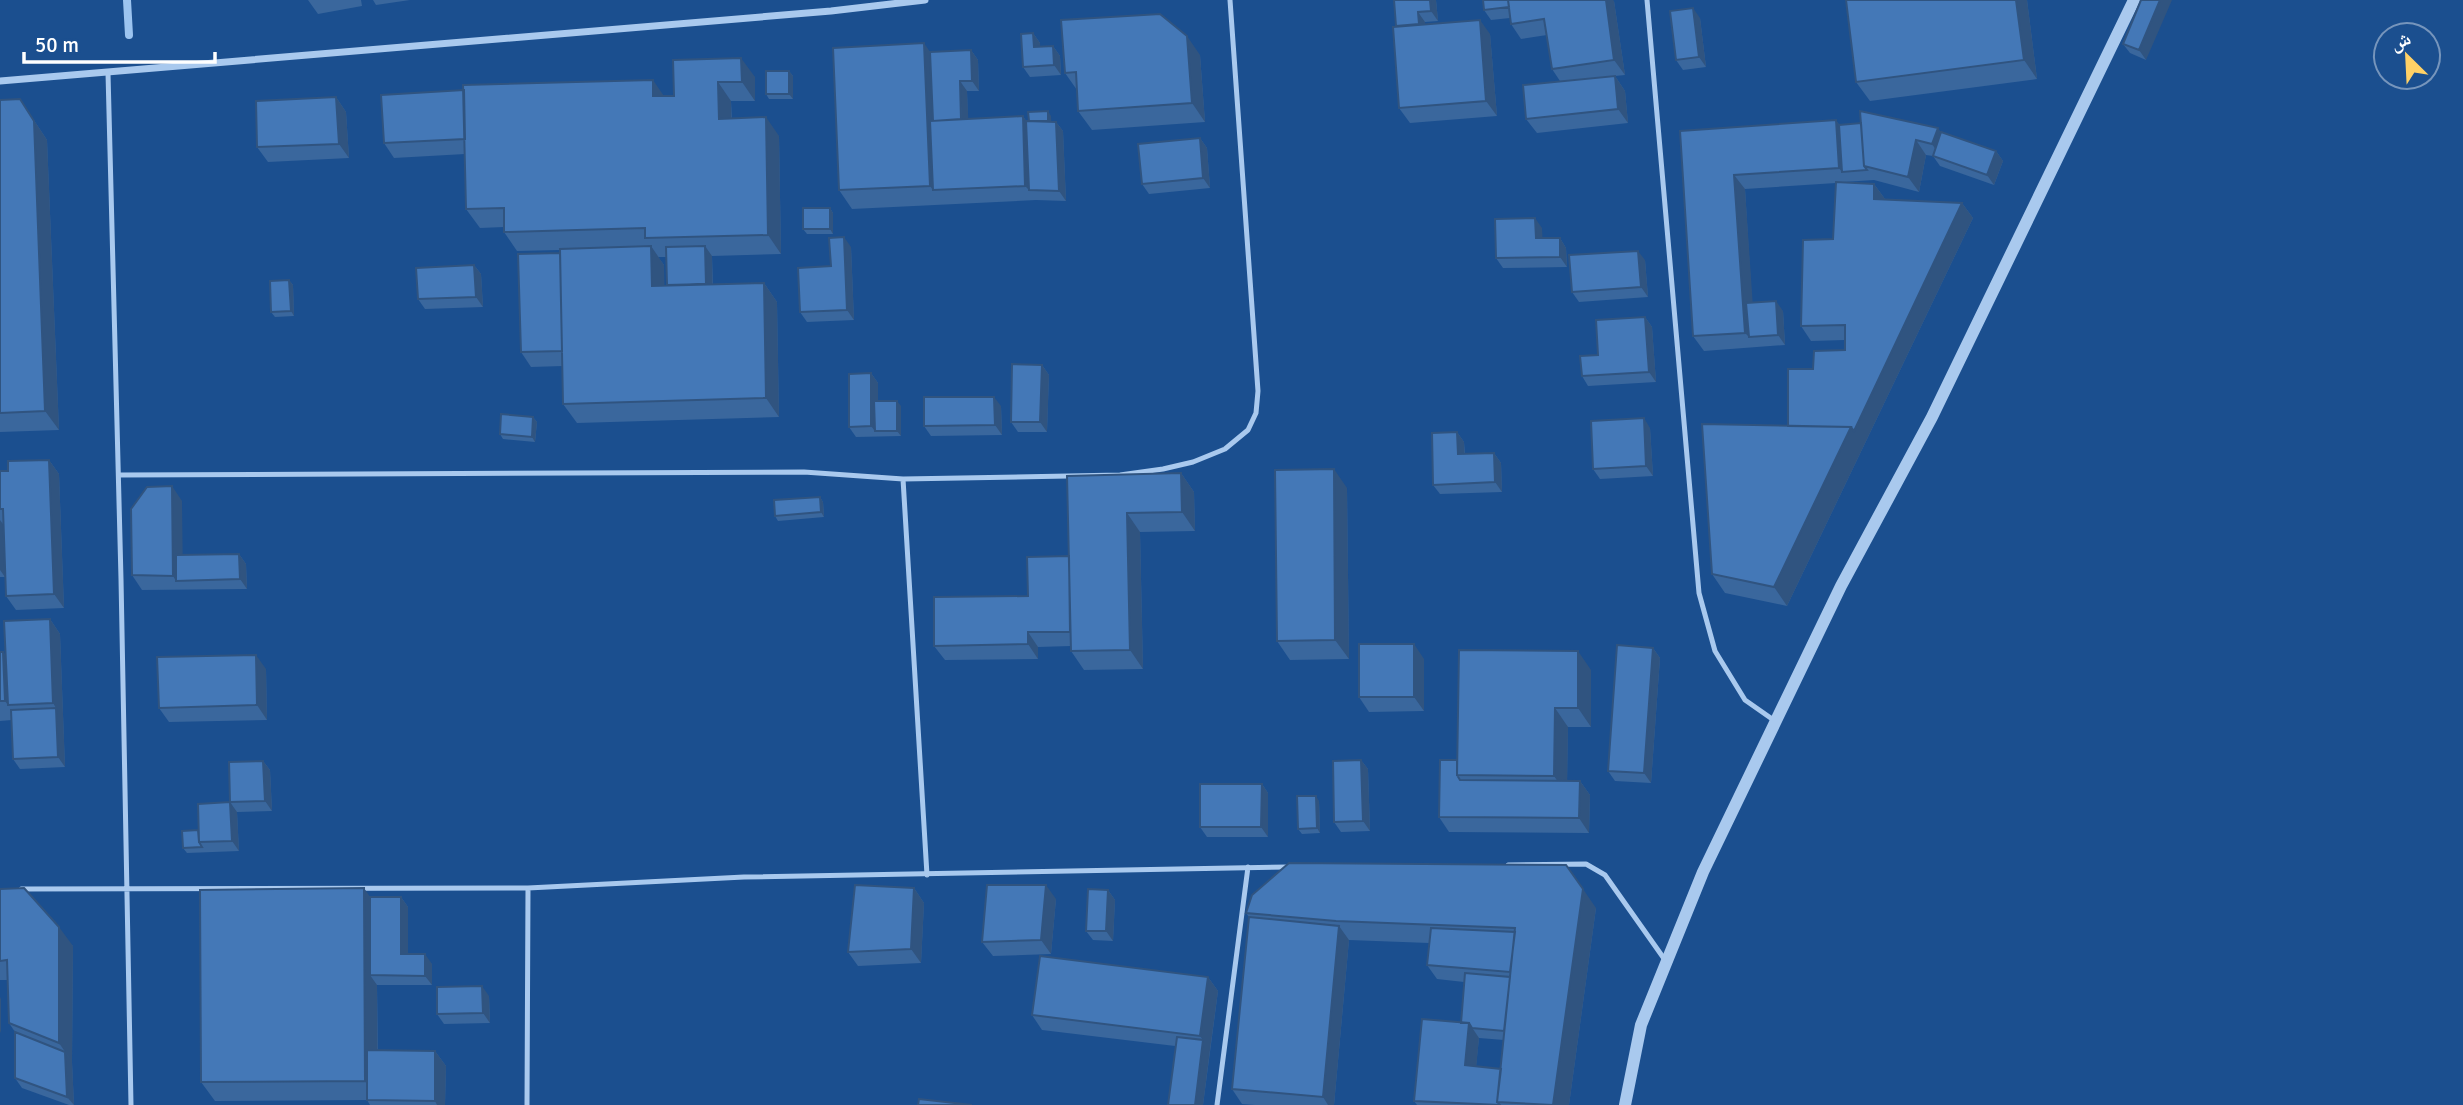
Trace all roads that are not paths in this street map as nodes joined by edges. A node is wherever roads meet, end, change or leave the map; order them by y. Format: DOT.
graph roads {
  1 [pos="925,0"];
  2 [pos="1230,0"];
  3 [pos="1647,0"];
  4 [pos="2134,0"];
  5 [pos="108,73"];
  6 [pos="0,81"];
  7 [pos="119,475"];
  8 [pos="903,479"];
  9 [pos="1777,723"];
  10 [pos="1498,865"];
  11 [pos="1248,867"];
  12 [pos="1290,867"];
  13 [pos="927,875"];
  14 [pos="528,888"];
  15 [pos="13,889"];
  16 [pos="128,889"];
  17 [pos="1667,962"];
  18 [pos="131,1105"];
  19 [pos="527,1105"];
  20 [pos="1217,1105"];
  21 [pos="1625,1105"];
  1 -- 5 [label="street"];
  2 -- 8 [label="lane"];
  3 -- 9 [label="lane"];
  4 -- 9 [label="street"];
  5 -- 6 [label="street"];
  5 -- 7 [label="lane"];
  7 -- 8 [label="lane"];
  7 -- 16 [label="lane"];
  8 -- 13 [label="lane"];
  9 -- 17 [label="street"];
  10 -- 17 [label="lane"];
  11 -- 12 [label="lane"];
  11 -- 13 [label="lane"];
  11 -- 20 [label="lane"];
  13 -- 14 [label="lane"];
  14 -- 16 [label="lane"];
  14 -- 19 [label="lane"];
  15 -- 16 [label="lane"];
  16 -- 18 [label="lane"];
  17 -- 21 [label="street"];
}
